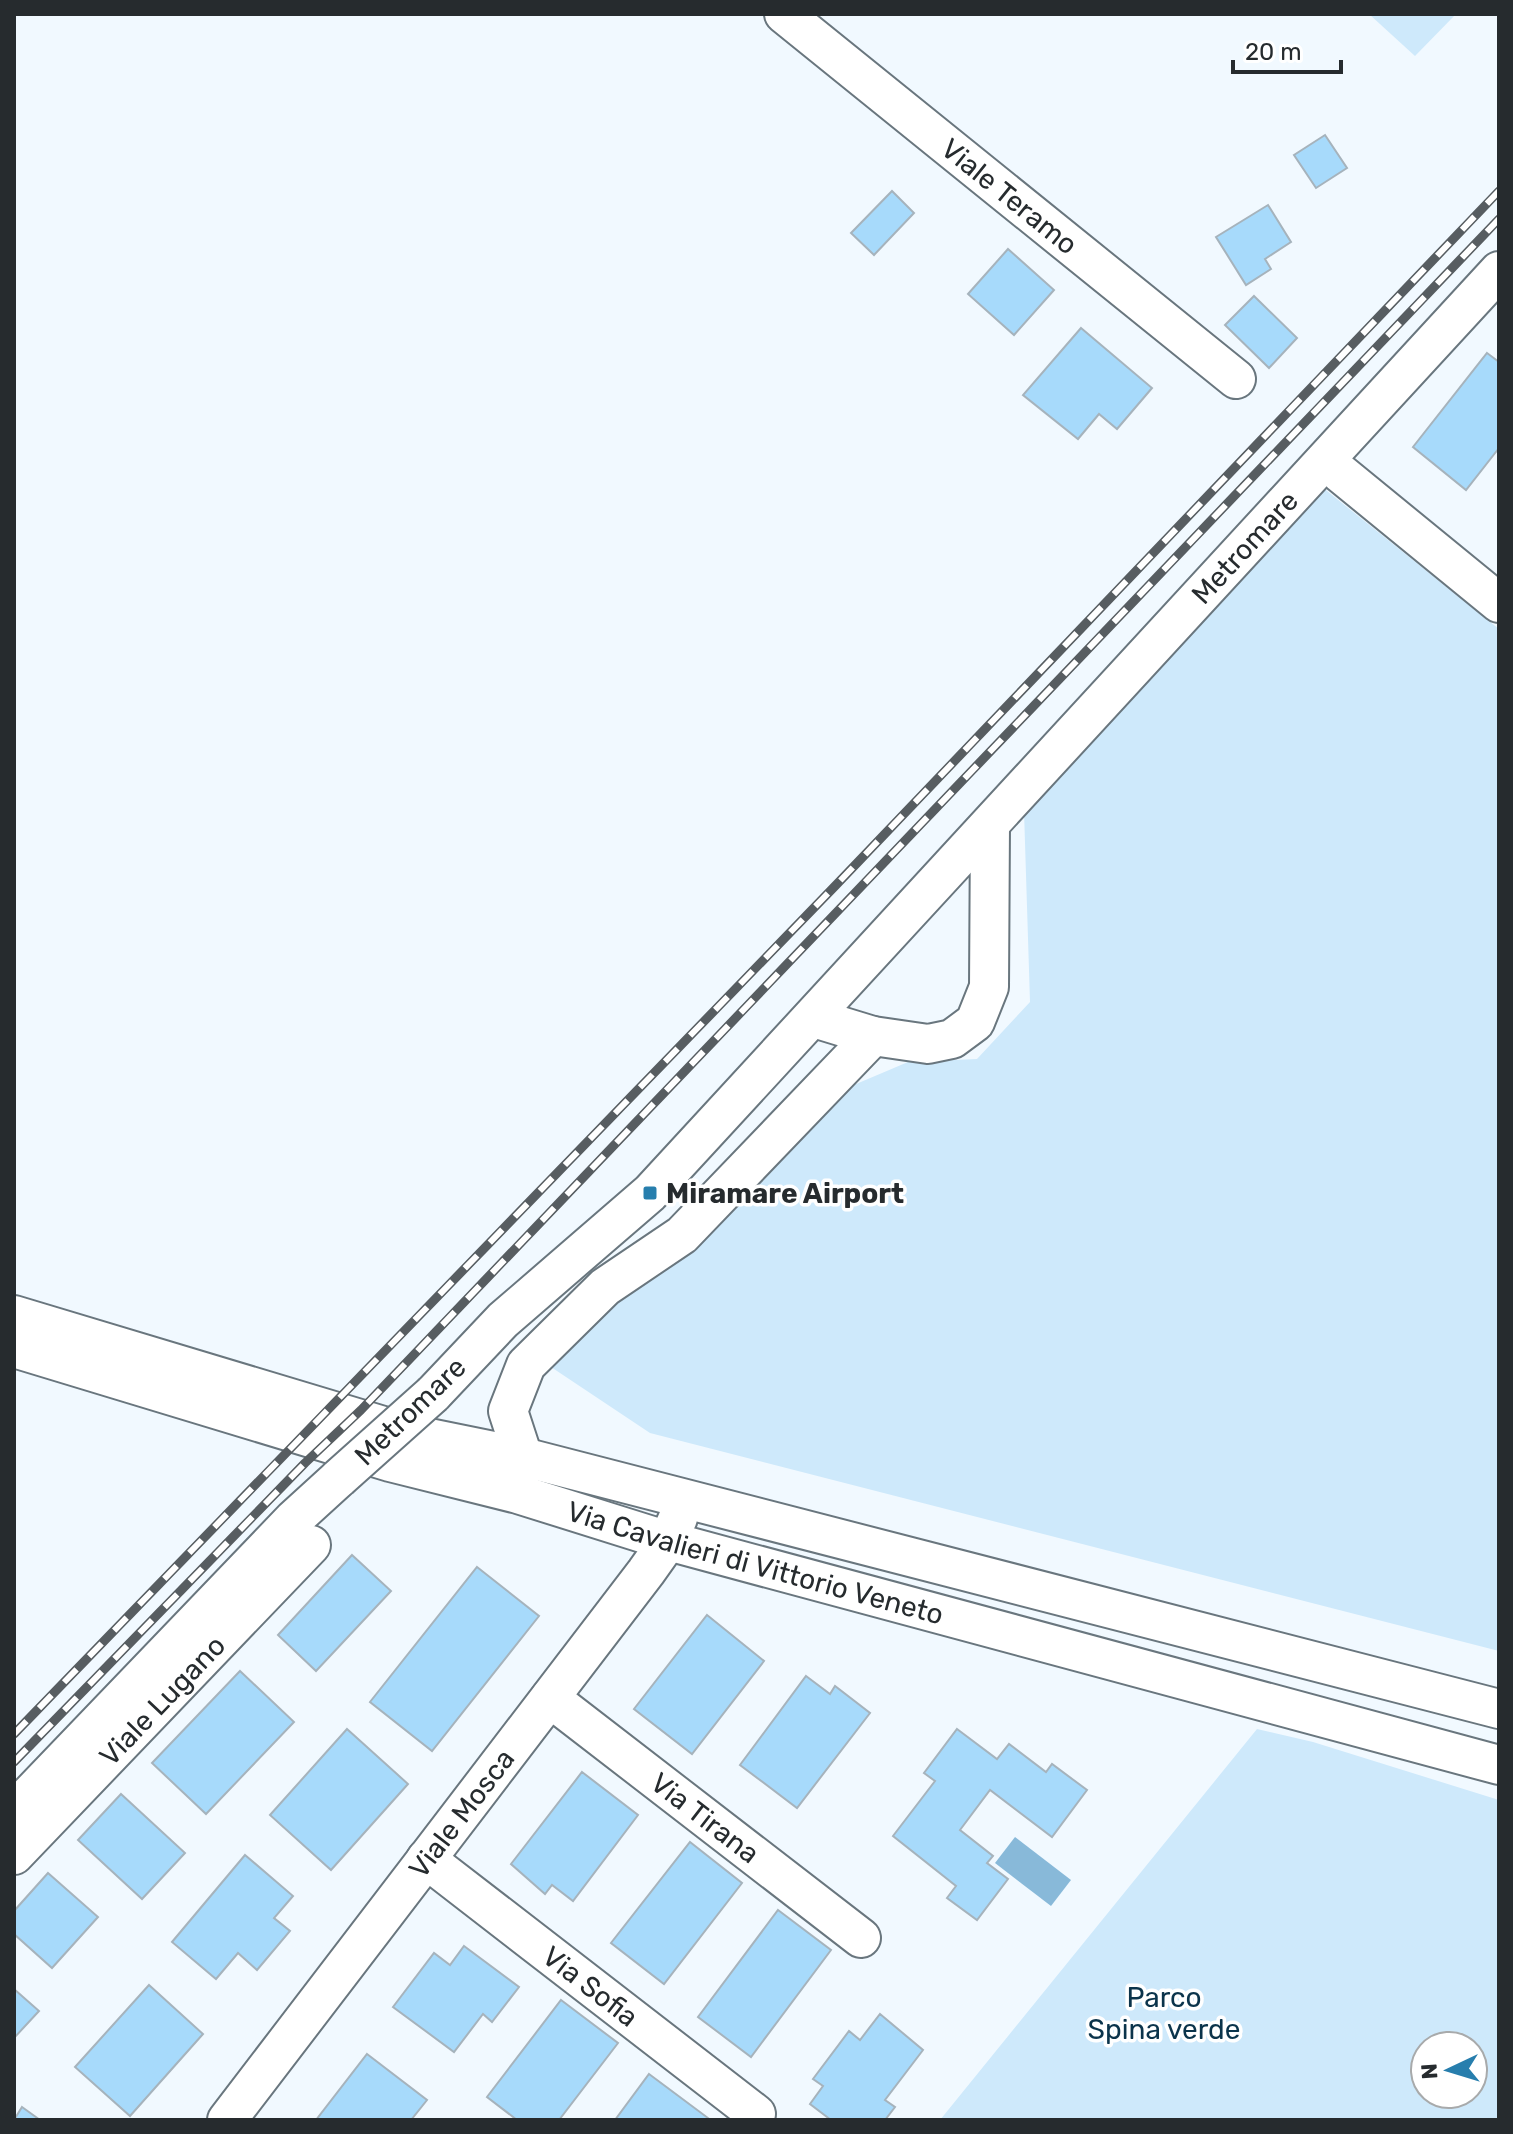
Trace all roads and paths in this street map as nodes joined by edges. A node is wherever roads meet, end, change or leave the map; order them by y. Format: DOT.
graph roads {
  1 [pos="784,14"];
  2 [pos="1499,271"];
  3 [pos="1236,379"];
  4 [pos="1340,473"];
  5 [pos="1499,603"];
  6 [pos="990,825"];
  7 [pos="814,1018"];
  8 [pos="873,1036"];
  9 [pos="14,1315"];
  10 [pos="14,1348"];
  11 [pos="523,1457"];
  12 [pos="518,1494"];
  13 [pos="686,1499"];
  14 [pos="668,1541"];
  15 [pos="311,1545"];
  16 [pos="550,1698"];
  17 [pos="1499,1709"];
  18 [pos="1499,1765"];
  19 [pos="14,1811"];
  20 [pos="14,1855"];
  21 [pos="426,1859"];
  22 [pos="861,1938"];
  23 [pos="756,2114"];
  24 [pos="227,2120"];
  1 -- 3 [label="street, Viale Teramo"];
  2 -- 6 [label="street, Metromare"];
  4 -- 5 [label="street"];
  6 -- 7 [label="street, Metromare"];
  6 -- 8 [label="street"];
  7 -- 8 [label="street"];
  7 -- 19 [label="street, Metromare, bridge"];
  8 -- 11 [label="street"];
  9 -- 11 [label="street, Via Cavalieri di Vittorio Veneto"];
  10 -- 12 [label="street, Via Cavalieri di Vittorio Veneto"];
  11 -- 12 [label="street"];
  11 -- 13 [label="street, Via Cavalieri di Vittorio Veneto"];
  12 -- 14 [label="street, Via Cavalieri di Vittorio Veneto"];
  13 -- 14 [label="street, Viale Mosca"];
  13 -- 17 [label="street, Via Cavalieri di Vittorio Veneto"];
  14 -- 16 [label="street, Viale Mosca"];
  14 -- 18 [label="street, Via Cavalieri di Vittorio Veneto"];
  15 -- 20 [label="street, Viale Lugano"];
  16 -- 21 [label="street, Viale Mosca"];
  16 -- 22 [label="street, Via Tirana"];
  21 -- 23 [label="street, Via Sofia"];
  21 -- 24 [label="street, Viale Mosca"];
}
